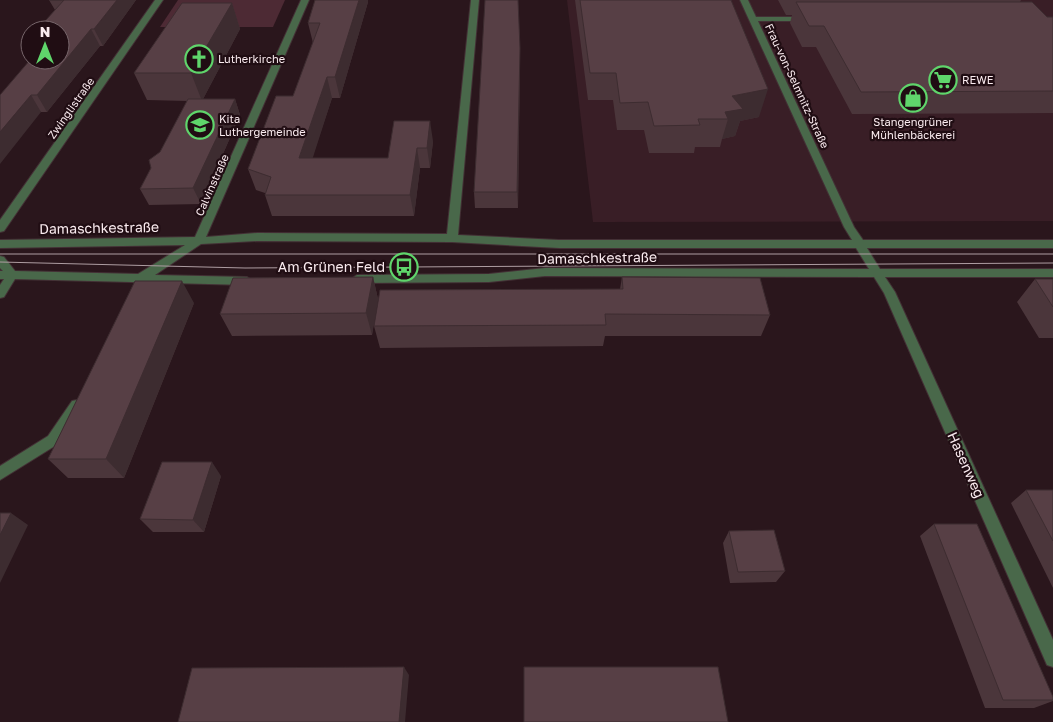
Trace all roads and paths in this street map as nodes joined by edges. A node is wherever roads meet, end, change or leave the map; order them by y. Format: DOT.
graph roads {
  1 [pos="159,0"];
  2 [pos="305,0"];
  3 [pos="475,0"];
  4 [pos="744,0"];
  5 [pos="753,19"];
  6 [pos="812,19"];
  7 [pos="0,228"];
  8 [pos="452,238"];
  9 [pos="199,241"];
  10 [pos="0,244"];
  11 [pos="859,244"];
  12 [pos="1053,244"];
  13 [pos="0,260"];
  14 [pos="876,272"];
  15 [pos="1053,273"];
  16 [pos="6,275"];
  17 [pos="141,278"];
  18 [pos="343,279"];
  19 [pos="259,280"];
  20 [pos="0,294"];
  21 [pos="132,294"];
  22 [pos="82,396"];
  23 [pos="0,474"];
  24 [pos="1053,659"];
  1 -- 7 [label="street, Zwinglistraße"];
  2 -- 9 [label="street, Calvinstraße"];
  3 -- 8 [label="street"];
  4 -- 5 [label="street"];
  5 -- 6 [label="street, Frau-von-Selmnitz-Straße"];
  5 -- 11 [label="street, Frau-von-Selmnitz-Straße"];
  8 -- 9 [label="street, Damaschkestraße"];
  8 -- 11 [label="street, Damaschkestraße"];
  9 -- 10 [label="street, Damaschkestraße"];
  9 -- 17 [label="street, Damaschkestraße"];
  11 -- 12 [label="street, Damaschkestraße"];
  11 -- 14 [label="street, Frau-von-Selmnitz-Straße"];
  13 -- 16 [label="street"];
  14 -- 15 [label="street, Damaschkestraße"];
  14 -- 18 [label="street, Damaschkestraße"];
  14 -- 24 [label="street, Hasenweg"];
  16 -- 17 [label="street"];
  16 -- 20 [label="street"];
  17 -- 19 [label="street"];
  17 -- 21 [label="street"];
  22 -- 23 [label="street"];
}
